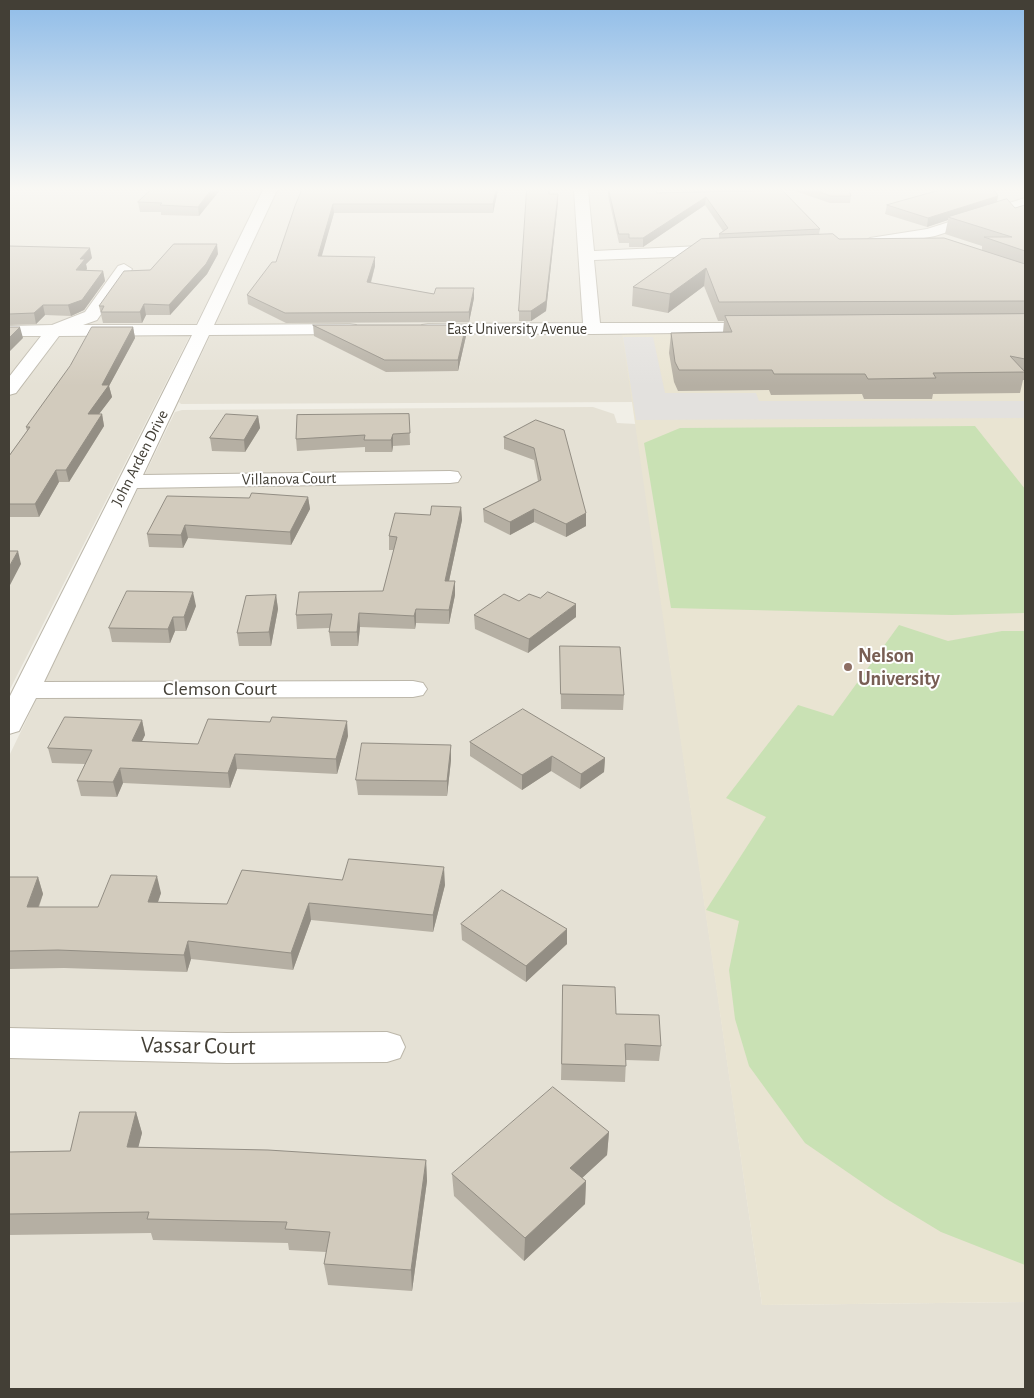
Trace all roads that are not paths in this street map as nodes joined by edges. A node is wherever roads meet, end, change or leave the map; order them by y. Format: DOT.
graph roads {
  1 [pos="239,255"];
  2 [pos="603,255"];
  3 [pos="587,256"];
  4 [pos="124,268"];
  5 [pos="776,328"];
  6 [pos="362,329"];
  7 [pos="412,329"];
  8 [pos="592,329"];
  9 [pos="203,330"];
  10 [pos="9,331"];
  11 [pos="54,332"];
  12 [pos="9,389"];
  13 [pos="450,477"];
  14 [pos="128,482"];
  15 [pos="27,690"];
  16 [pos="413,690"];
  17 [pos="9,725"];
  18 [pos="9,1043"];
  19 [pos="387,1047"];
  1 -- 9 [label="street, John Arden Drive"];
  2 -- 3 [label="street"];
  3 -- 8 [label="street"];
  4 -- 11 [label="street"];
  5 -- 8 [label="street, East University Avenue"];
  6 -- 9 [label="street"];
  7 -- 8 [label="street, East University Avenue"];
  9 -- 11 [label="street"];
  9 -- 14 [label="street, John Arden Drive"];
  10 -- 11 [label="street"];
  11 -- 12 [label="street"];
  13 -- 14 [label="street, Villanova Court"];
  14 -- 15 [label="street, John Arden Drive"];
  15 -- 16 [label="street, Clemson Court"];
  15 -- 17 [label="street, John Arden Drive"];
  18 -- 19 [label="street, Vassar Court"];
}
